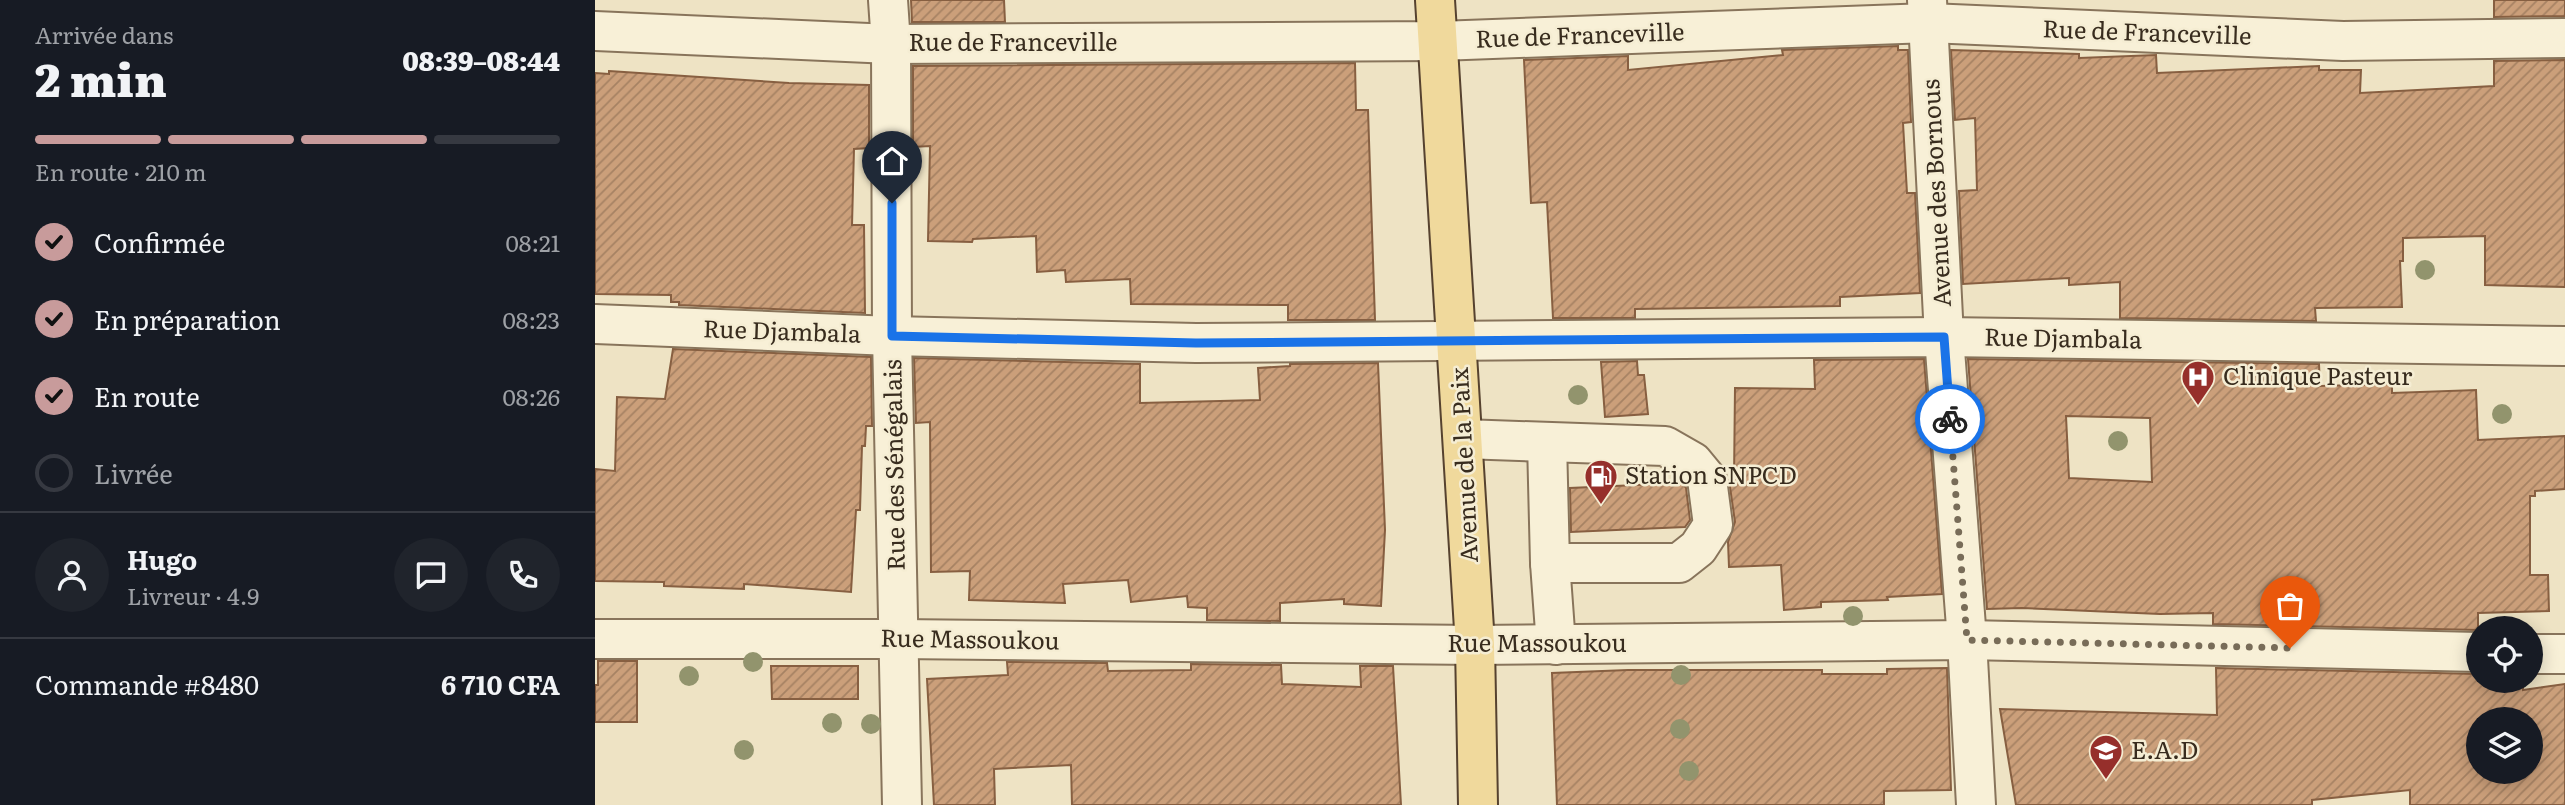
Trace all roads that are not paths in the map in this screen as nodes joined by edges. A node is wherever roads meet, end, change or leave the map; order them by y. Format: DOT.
graph roads {
  1 [pos="888,0"];
  2 [pos="1435,0"];
  3 [pos="1928,12"];
  4 [pos="595,31"];
  5 [pos="2565,38"];
  6 [pos="1439,41"];
  7 [pos="891,44"];
  8 [pos="595,324"];
  9 [pos="892,336"];
  10 [pos="1944,337"];
  11 [pos="1457,341"];
  12 [pos="2565,346"];
  13 [pos="1463,439"];
  14 [pos="1547,443"];
  15 [pos="1550,563"];
  16 [pos="595,639"];
  17 [pos="898,639"];
  18 [pos="1967,640"];
  19 [pos="1475,645"];
  20 [pos="1556,645"];
  21 [pos="2466,652"];
  22 [pos="2543,654"];
  23 [pos="2565,654"];
  24 [pos="902,805"];
  25 [pos="1479,805"];
  26 [pos="1976,805"];
  1 -- 7 [label="street, Rue des Sénégalais"];
  2 -- 6 [label="main road, Avenue de la Paix"];
  3 -- 5 [label="street, Rue de Franceville"];
  3 -- 6 [label="street, Rue de Franceville"];
  3 -- 10 [label="street, Avenue des Bornous"];
  4 -- 7 [label="street, Rue de Franceville"];
  6 -- 7 [label="street, Rue de Franceville"];
  6 -- 11 [label="main road, Avenue de la Paix"];
  7 -- 9 [label="street, Rue des Sénégalais"];
  8 -- 9 [label="street, Rue Djambala"];
  9 -- 11 [label="street, Rue Djambala"];
  9 -- 17 [label="street, Rue des Sénégalais"];
  10 -- 11 [label="street, Rue Djambala"];
  10 -- 12 [label="street, Rue Djambala"];
  10 -- 18 [label="street, Avenue des Bornous"];
  11 -- 13 [label="main road, Avenue de la Paix"];
  13 -- 14 [label="street"];
  13 -- 19 [label="main road, Avenue de la Paix"];
  14 -- 15 [label="street"];
  14 -- 15 [label="street"];
  15 -- 20 [label="street"];
  16 -- 17 [label="street, Rue Massoukou"];
  17 -- 19 [label="street, Rue Massoukou"];
  17 -- 24 [label="street, Rue des Sénégalais"];
  18 -- 20 [label="street, Rue Massoukou"];
  18 -- 21 [label="street, Rue Massoukou"];
  18 -- 26 [label="street, Avenue des Bornous"];
  19 -- 20 [label="street, Rue Massoukou"];
  19 -- 25 [label="main road, Avenue de la Paix"];
  22 -- 23 [label="street"];
}
